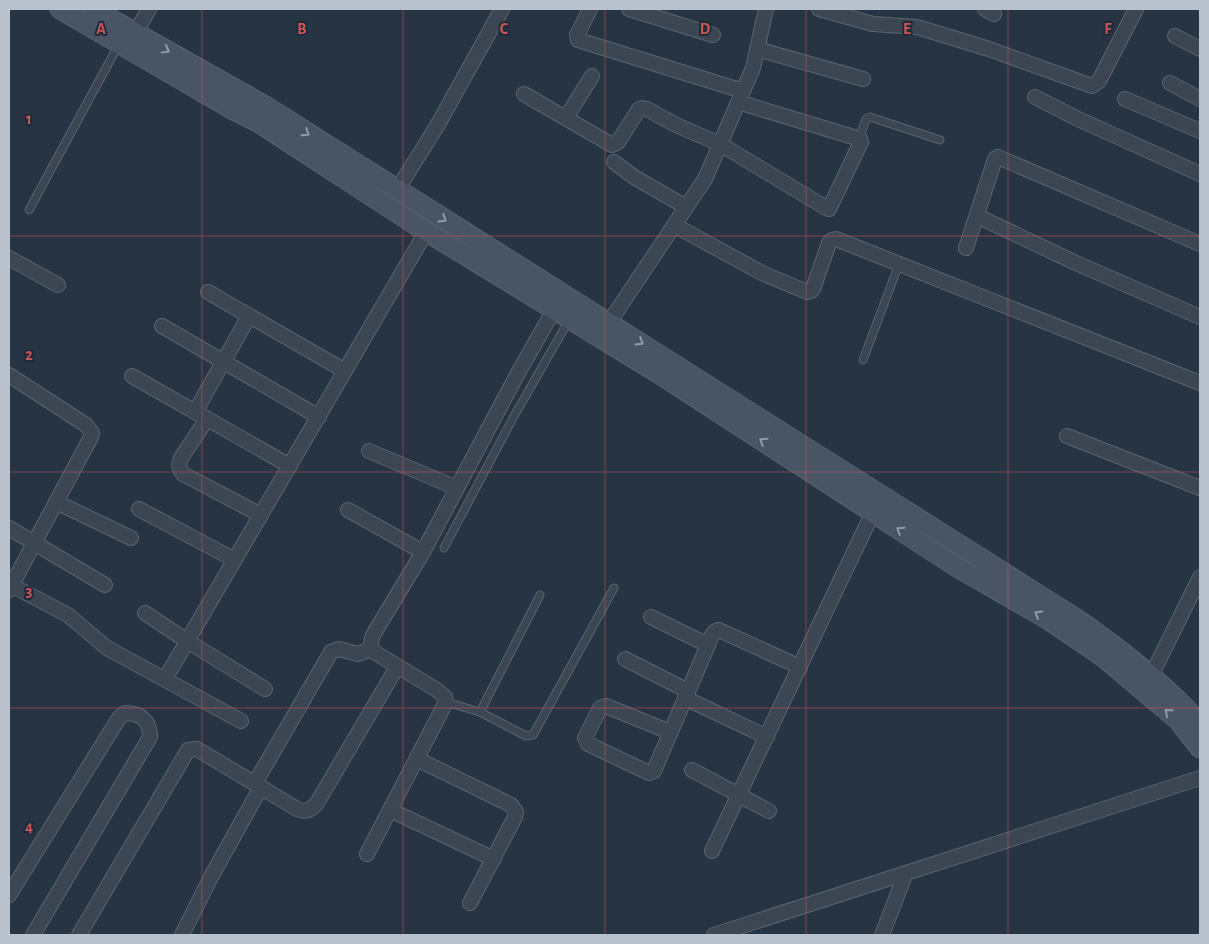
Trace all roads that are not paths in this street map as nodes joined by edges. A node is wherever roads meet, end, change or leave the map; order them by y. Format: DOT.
graph roads {
  1 [pos="60,9"];
  2 [pos="93,9"];
  3 [pos="149,9"];
  4 [pos="502,9"];
  5 [pos="590,9"];
  6 [pos="629,9"];
  7 [pos="766,9"];
  8 [pos="819,9"];
  9 [pos="1136,9"];
  10 [pos="713,35"];
  11 [pos="1175,36"];
  12 [pos="128,38"];
  13 [pos="757,49"];
  14 [pos="1200,50"];
  15 [pos="592,76"];
  16 [pos="863,79"];
  17 [pos="1170,82"];
  18 [pos="524,94"];
  19 [pos="740,96"];
  20 [pos="1035,97"];
  21 [pos="1125,99"];
  22 [pos="1200,99"];
  23 [pos="566,118"];
  24 [pos="1200,131"];
  25 [pos="859,139"];
  26 [pos="940,140"];
  27 [pos="720,144"];
  28 [pos="614,162"];
  29 [pos="1200,174"];
  30 [pos="396,190"];
  31 [pos="686,207"];
  32 [pos="29,210"];
  33 [pos="977,216"];
  34 [pos="674,224"];
  35 [pos="426,232"];
  36 [pos="1200,244"];
  37 [pos="966,248"];
  38 [pos="9,258"];
  39 [pos="899,264"];
  40 [pos="58,285"];
  41 [pos="208,292"];
  42 [pos="562,308"];
  43 [pos="249,316"];
  44 [pos="1200,317"];
  45 [pos="162,326"];
  46 [pos="604,330"];
  47 [pos="863,360"];
  48 [pos="223,361"];
  49 [pos="345,371"];
  50 [pos="9,375"];
  51 [pos="132,376"];
  52 [pos="1200,383"];
  53 [pos="195,412"];
  54 [pos="319,417"];
  55 [pos="207,419"];
  56 [pos="1067,436"];
  57 [pos="369,450"];
  58 [pos="290,466"];
  59 [pos="457,488"];
  60 [pos="1200,488"];
  61 [pos="56,502"];
  62 [pos="140,509"];
  63 [pos="348,510"];
  64 [pos="873,512"];
  65 [pos="261,515"];
  66 [pos="9,528"];
  67 [pos="131,538"];
  68 [pos="34,543"];
  69 [pos="444,548"];
  70 [pos="423,552"];
  71 [pos="235,560"];
  72 [pos="1200,577"];
  73 [pos="105,585"];
  74 [pos="10,586"];
  75 [pos="614,588"];
  76 [pos="540,595"];
  77 [pos="146,613"];
  78 [pos="651,617"];
  79 [pos="187,641"];
  80 [pos="708,645"];
  81 [pos="371,649"];
  82 [pos="625,659"];
  83 [pos="398,667"];
  84 [pos="800,667"];
  85 [pos="1151,676"];
  86 [pos="165,679"];
  87 [pos="265,689"];
  88 [pos="686,694"];
  89 [pos="446,702"];
  90 [pos="480,712"];
  91 [pos="241,722"];
  92 [pos="1200,724"];
  93 [pos="670,732"];
  94 [pos="767,737"];
  95 [pos="1200,748"];
  96 [pos="417,759"];
  97 [pos="692,770"];
  98 [pos="1200,778"];
  99 [pos="258,785"];
  100 [pos="739,796"];
  101 [pos="390,810"];
  102 [pos="769,811"];
  103 [pos="712,851"];
  104 [pos="367,854"];
  105 [pos="494,859"];
  106 [pos="904,875"];
  107 [pos="9,895"];
  108 [pos="470,902"];
  109 [pos="33,935"];
  110 [pos="79,935"];
  111 [pos="182,935"];
  112 [pos="714,935"];
  113 [pos="882,935"];
  1 -- 12 [label="main road"];
  2 -- 12 [label="main road"];
  3 -- 12 [label="street"];
  4 -- 30 [label="street"];
  5 -- 19 [label="street"];
  6 -- 10 [label="street"];
  7 -- 13 [label="street"];
  8 -- 9 [label="street"];
  11 -- 14 [label="street"];
  12 -- 30 [label="main road, one-way"];
  12 -- 32 [label="lane"];
  12 -- 35 [label="main road"];
  13 -- 16 [label="street"];
  13 -- 19 [label="street"];
  15 -- 23 [label="street"];
  17 -- 22 [label="street"];
  18 -- 23 [label="street"];
  19 -- 25 [label="street"];
  19 -- 27 [label="street"];
  20 -- 29 [label="street"];
  21 -- 24 [label="street"];
  23 -- 27 [label="street"];
  25 -- 26 [label="lane"];
  25 -- 27 [label="street"];
  27 -- 31 [label="street"];
  28 -- 31 [label="street"];
  30 -- 42 [label="main road, one-way"];
  31 -- 34 [label="street"];
  33 -- 36 [label="street"];
  33 -- 37 [label="street"];
  33 -- 44 [label="street"];
  34 -- 39 [label="street"];
  34 -- 46 [label="street"];
  35 -- 42 [label="main road"];
  35 -- 49 [label="street"];
  38 -- 40 [label="street"];
  39 -- 47 [label="lane"];
  39 -- 52 [label="street"];
  41 -- 43 [label="street"];
  42 -- 46 [label="main road"];
  42 -- 46 [label="main road"];
  42 -- 59 [label="street"];
  42 -- 69 [label="lane"];
  43 -- 48 [label="street"];
  43 -- 49 [label="street"];
  45 -- 48 [label="street"];
  64 -- 46 [label="main road, one-way"];
  46 -- 85 [label="main road, one-way"];
  48 -- 53 [label="street"];
  48 -- 54 [label="street"];
  49 -- 54 [label="street"];
  50 -- 61 [label="street"];
  51 -- 53 [label="street"];
  53 -- 55 [label="street"];
  54 -- 58 [label="street"];
  55 -- 58 [label="street"];
  55 -- 65 [label="street"];
  56 -- 60 [label="street"];
  57 -- 59 [label="street"];
  58 -- 65 [label="street"];
  59 -- 70 [label="street"];
  61 -- 67 [label="street"];
  61 -- 68 [label="street"];
  62 -- 71 [label="street"];
  63 -- 70 [label="street"];
  64 -- 84 [label="street"];
  95 -- 64 [label="main road, one-way"];
  65 -- 71 [label="street"];
  66 -- 68 [label="street"];
  68 -- 73 [label="street"];
  68 -- 74 [label="street"];
  70 -- 81 [label="street"];
  71 -- 79 [label="street"];
  72 -- 85 [label="street"];
  74 -- 86 [label="street"];
  75 -- 90 [label="lane"];
  76 -- 90 [label="lane"];
  77 -- 79 [label="street"];
  78 -- 80 [label="street"];
  79 -- 86 [label="street"];
  79 -- 87 [label="street"];
  80 -- 84 [label="street"];
  80 -- 88 [label="street"];
  81 -- 83 [label="street"];
  81 -- 99 [label="street"];
  82 -- 88 [label="street"];
  83 -- 89 [label="street"];
  83 -- 99 [label="street"];
  84 -- 94 [label="street"];
  85 -- 92 [label="main road"];
  86 -- 91 [label="street"];
  88 -- 93 [label="street"];
  88 -- 94 [label="street"];
  89 -- 90 [label="lane"];
  89 -- 96 [label="street"];
  93 -- 93 [label="street"];
  94 -- 100 [label="street"];
  96 -- 101 [label="street"];
  96 -- 105 [label="street"];
  97 -- 100 [label="street"];
  98 -- 106 [label="street"];
  99 -- 110 [label="street"];
  99 -- 111 [label="street"];
  100 -- 102 [label="street"];
  100 -- 103 [label="street"];
  101 -- 104 [label="street"];
  101 -- 105 [label="street"];
  105 -- 108 [label="street"];
  106 -- 112 [label="street"];
  106 -- 113 [label="street"];
  107 -- 109 [label="street"];
}
